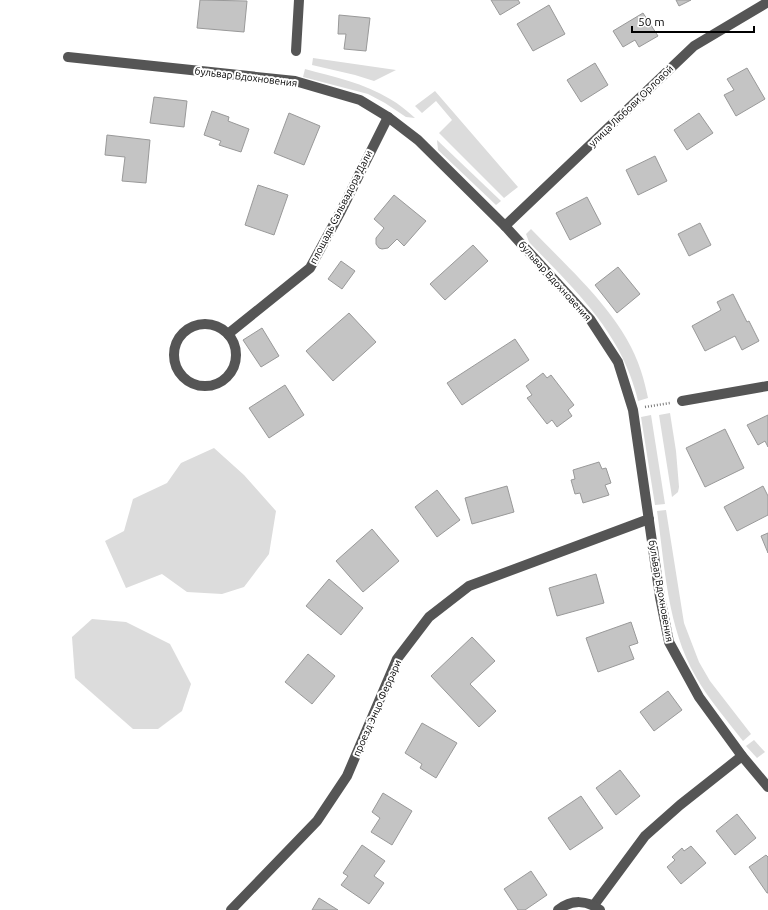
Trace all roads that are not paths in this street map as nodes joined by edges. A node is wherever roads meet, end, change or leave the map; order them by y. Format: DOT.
graph roads {
  1 [pos="299,0"];
  2 [pos="768,2"];
  3 [pos="296,51"];
  4 [pos="68,57"];
  5 [pos="388,117"];
  6 [pos="505,226"];
  7 [pos="228,334"];
  8 [pos="768,386"];
  9 [pos="682,401"];
  10 [pos="649,520"];
  11 [pos="742,756"];
  12 [pos="768,787"];
  13 [pos="597,908"];
  14 [pos="231,910"];
  15 [pos="558,910"];
  1 -- 3 [label="street"];
  2 -- 6 [label="street, улица Любови Орловой"];
  4 -- 5 [label="street, бульвар Вдохновения"];
  5 -- 6 [label="street, бульвар Вдохновения"];
  5 -- 7 [label="street, площадь Сальвадора Дали"];
  6 -- 10 [label="street, бульвар Вдохновения"];
  7 -- 7 [label="street"];
  8 -- 9 [label="street"];
  10 -- 11 [label="street, бульвар Вдохновения"];
  10 -- 14 [label="street, проезд Энцо Феррари"];
  11 -- 12 [label="street, бульвар Вдохновения"];
  11 -- 13 [label="street"];
  13 -- 15 [label="street"];
}
